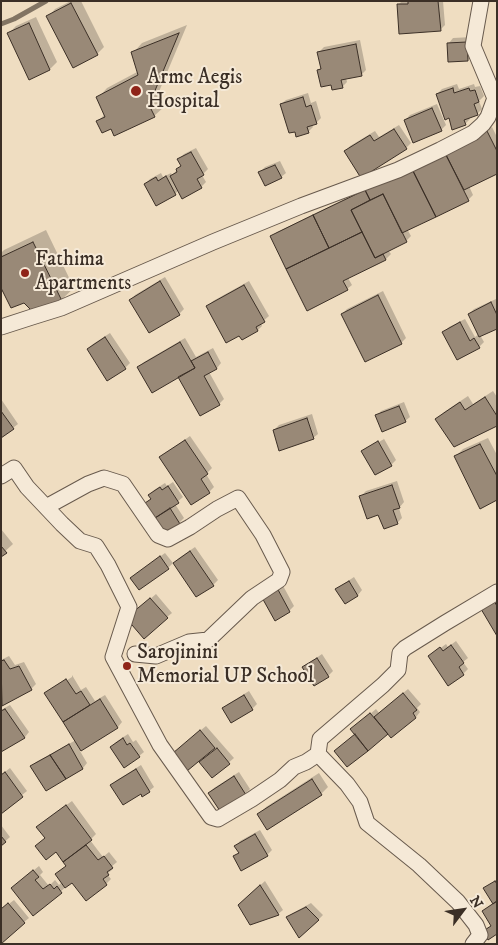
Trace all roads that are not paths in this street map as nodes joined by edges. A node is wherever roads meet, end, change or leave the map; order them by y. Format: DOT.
graph roads {
  1 [pos="481,1"];
  2 [pos="496,100"];
  3 [pos="1,327"];
  4 [pos="1,476"];
  5 [pos="46,507"];
  6 [pos="497,592"];
  7 [pos="135,654"];
  8 [pos="318,754"];
  9 [pos="473,944"];
  1 -- 2 [label="street"];
  2 -- 3 [label="street"];
  4 -- 5 [label="street"];
  5 -- 7 [label="street"];
  5 -- 8 [label="street"];
  6 -- 8 [label="street"];
  8 -- 9 [label="street"];
}
